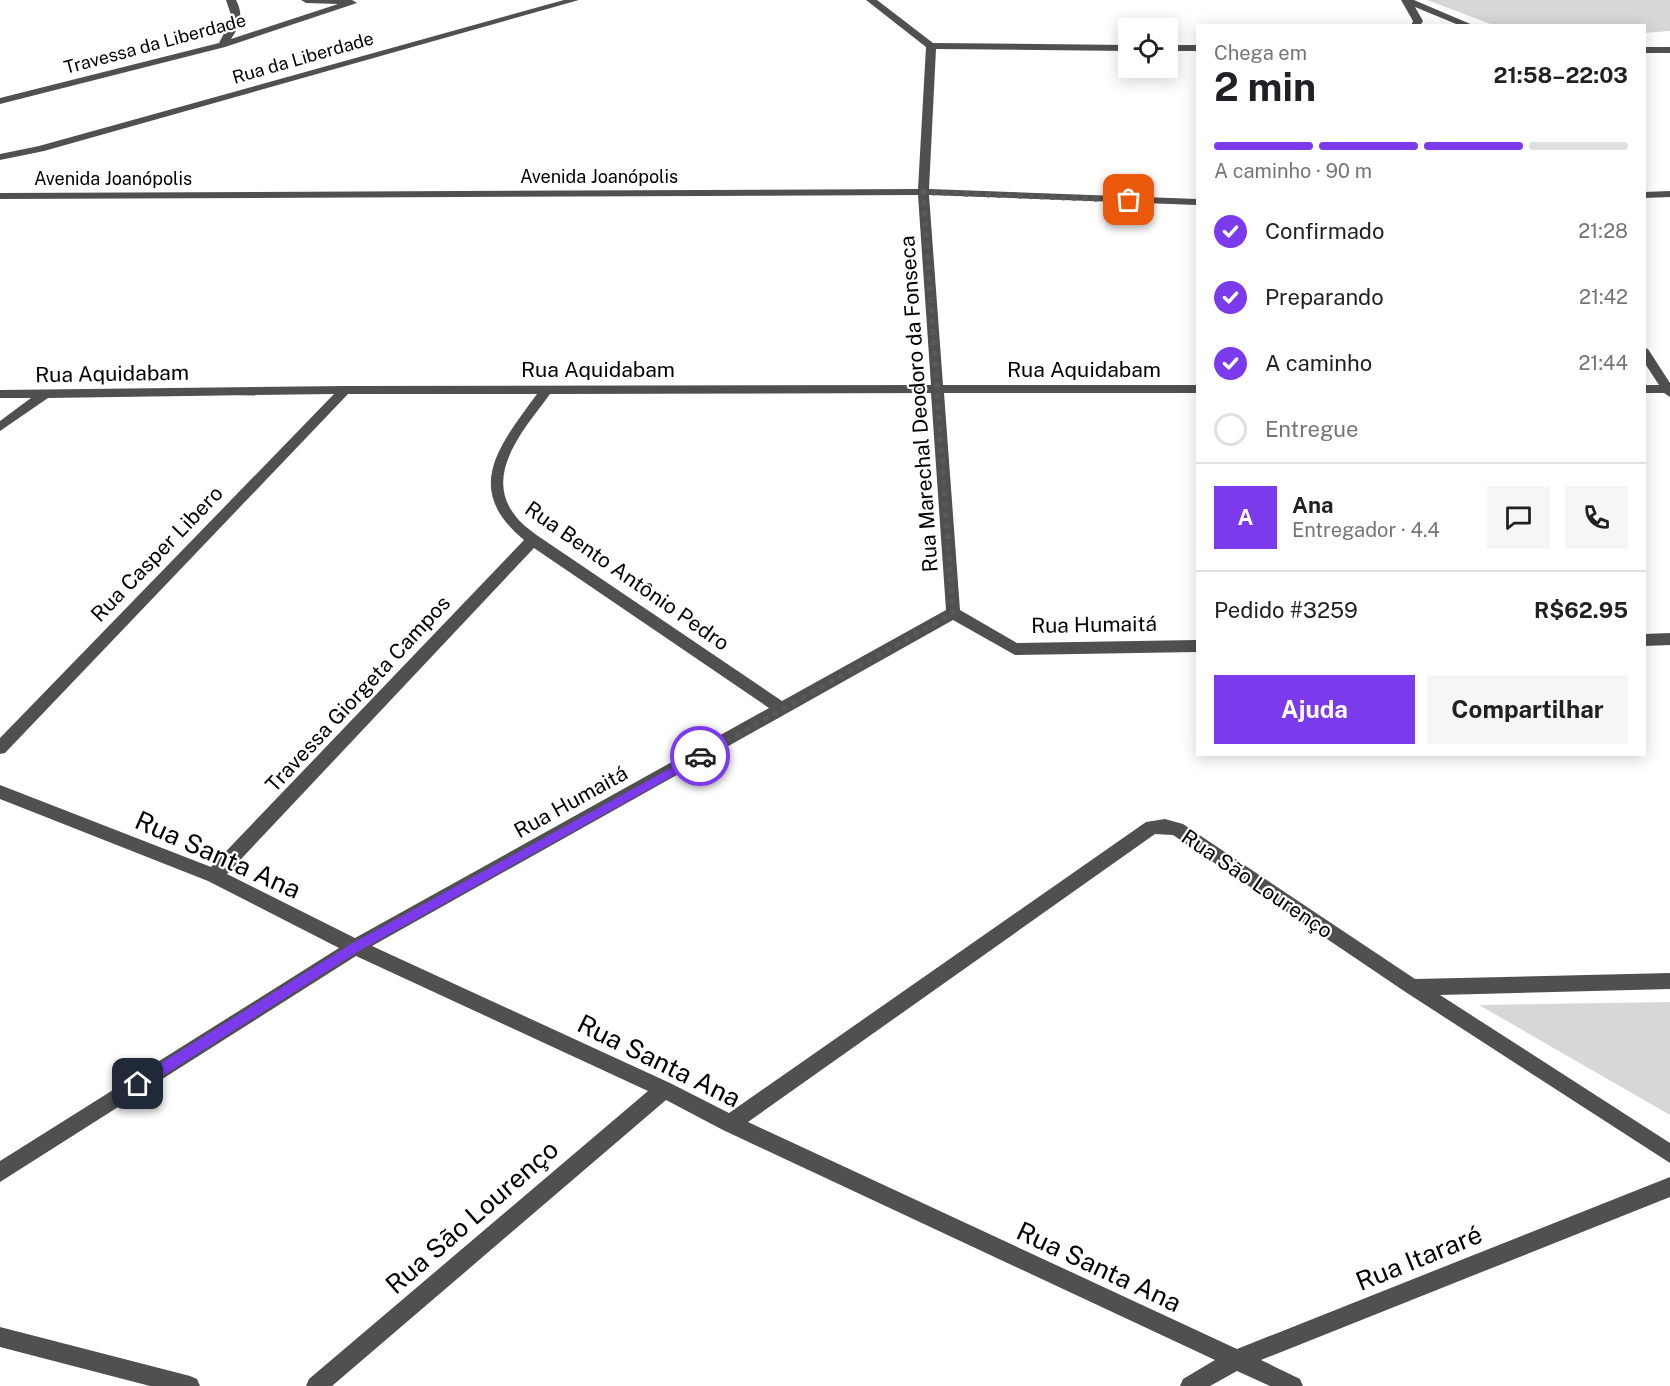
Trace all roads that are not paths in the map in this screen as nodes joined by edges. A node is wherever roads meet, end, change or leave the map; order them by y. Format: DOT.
graph roads {
  1 [pos="231,0"];
  2 [pos="306,0"];
  3 [pos="574,0"];
  4 [pos="871,0"];
  5 [pos="1406,0"];
  6 [pos="1416,24"];
  7 [pos="1466,24"];
  8 [pos="222,45"];
  9 [pos="931,46"];
  10 [pos="1118,48"];
  11 [pos="1178,48"];
  12 [pos="1196,48"];
  13 [pos="1646,50"];
  14 [pos="1670,50"];
  15 [pos="0,101"];
  16 [pos="40,149"];
  17 [pos="0,157"];
  18 [pos="0,165"];
  19 [pos="923,192"];
  20 [pos="1670,194"];
  21 [pos="0,195"];
  22 [pos="1646,195"];
  23 [pos="1196,202"];
  24 [pos="1646,355"];
  25 [pos="1196,389"];
  26 [pos="1646,389"];
  27 [pos="345,390"];
  28 [pos="546,390"];
  29 [pos="938,390"];
  30 [pos="1669,391"];
  31 [pos="0,394"];
  32 [pos="43,395"];
  33 [pos="0,427"];
  34 [pos="533,540"];
  35 [pos="953,613"];
  36 [pos="1670,639"];
  37 [pos="1646,640"];
  38 [pos="1196,646"];
  39 [pos="783,710"];
  40 [pos="0,748"];
  41 [pos="0,792"];
  42 [pos="214,876"];
  43 [pos="355,947"];
  44 [pos="1670,981"];
  45 [pos="1413,987"];
  46 [pos="664,1089"];
  47 [pos="730,1123"];
  48 [pos="1670,1154"];
  49 [pos="0,1172"];
  50 [pos="1670,1187"];
  51 [pos="0,1337"];
  52 [pos="1238,1359"];
  53 [pos="190,1386"];
  54 [pos="316,1386"];
  55 [pos="1190,1386"];
  56 [pos="1293,1386"];
  1 -- 8 [label="street"];
  2 -- 8 [label="street, Travessa da Liberdade"];
  3 -- 16 [label="street, Rua da Liberdade"];
  4 -- 9 [label="street"];
  5 -- 6 [label="street"];
  5 -- 7 [label="street"];
  8 -- 15 [label="street, Travessa da Liberdade"];
  9 -- 10 [label="street"];
  9 -- 19 [label="street, Rua Marechal Deodoro da Fonseca"];
  11 -- 12 [label="street"];
  13 -- 14 [label="street"];
  16 -- 17 [label="street"];
  16 -- 18 [label="street"];
  19 -- 21 [label="street, Avenida Joanópolis"];
  19 -- 23 [label="street, Avenida Joanópolis"];
  19 -- 29 [label="street, Rua Marechal Deodoro da Fonseca"];
  20 -- 22 [label="street"];
  24 -- 30 [label="street"];
  25 -- 29 [label="street, Rua Aquidabam"];
  26 -- 30 [label="street"];
  27 -- 28 [label="street, Rua Aquidabam"];
  27 -- 32 [label="street, Rua Aquidabam"];
  27 -- 40 [label="street, Rua Casper Libero"];
  28 -- 29 [label="street, Rua Aquidabam"];
  28 -- 34 [label="street, Rua Bento Antônio Pedro"];
  29 -- 35 [label="street, Rua Marechal Deodoro da Fonseca"];
  31 -- 32 [label="street, Rua Aquidabam"];
  32 -- 33 [label="street"];
  34 -- 39 [label="street, Rua Bento Antônio Pedro"];
  34 -- 42 [label="street, Travessa Giorgeta Campos"];
  35 -- 38 [label="street, Rua Humaitá"];
  35 -- 39 [label="street, Rua Humaitá"];
  36 -- 37 [label="street"];
  39 -- 43 [label="street, Rua Humaitá"];
  41 -- 42 [label="street, Rua Santa Ana"];
  42 -- 43 [label="street, Rua Santa Ana"];
  43 -- 46 [label="street, Rua Santa Ana"];
  43 -- 49 [label="street, Rua Humaitá"];
  44 -- 45 [label="street"];
  45 -- 47 [label="street, Rua São Lourenço"];
  45 -- 48 [label="street, Rua São Lourenço"];
  46 -- 47 [label="street, Rua Santa Ana"];
  46 -- 54 [label="street, Rua São Lourenço"];
  47 -- 52 [label="street, Rua Santa Ana"];
  50 -- 52 [label="street, Rua Itararé"];
  51 -- 53 [label="street"];
  52 -- 55 [label="street, Rua Itararé"];
  52 -- 56 [label="street, Rua Santa Ana"];
}
